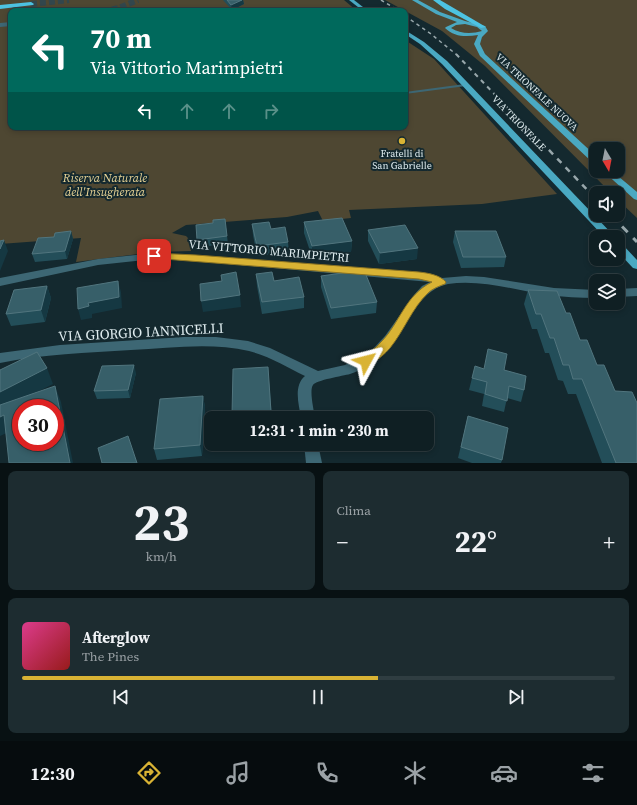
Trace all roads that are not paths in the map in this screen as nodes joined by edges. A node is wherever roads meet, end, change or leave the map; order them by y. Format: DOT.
graph roads {
  1 [pos="351,0"];
  2 [pos="414,0"];
  3 [pos="436,0"];
  4 [pos="31,4"];
  5 [pos="0,7"];
  6 [pos="361,8"];
  7 [pos="438,13"];
  8 [pos="464,23"];
  9 [pos="449,26"];
  10 [pos="483,30"];
  11 [pos="408,34"];
  12 [pos="465,85"];
  13 [pos="408,93"];
  14 [pos="589,154"];
  15 [pos="615,178"];
  16 [pos="637,197"];
  17 [pos="603,230"];
  18 [pos="625,253"];
  19 [pos="637,266"];
  20 [pos="0,282"];
  21 [pos="441,282"];
  22 [pos="625,292"];
  23 [pos="637,292"];
  24 [pos="589,294"];
  25 [pos="0,358"];
  26 [pos="317,377"];
  27 [pos="307,411"];
  28 [pos="312,451"];
  29 [pos="314,463"];
  1 -- 6 [label="main road"];
  2 -- 7 [label="main road"];
  3 -- 10 [label="highway"];
  4 -- 5 [label="highway"];
  7 -- 8 [label="main road"];
  7 -- 9 [label="main road"];
  8 -- 9 [label="main road"];
  8 -- 10 [label="main road"];
  9 -- 10 [label="main road"];
  10 -- 14 [label="main road, VIA TRIONFALE NUOVA"];
  11 -- 12 [label="main road, VIA TRIONFALE"];
  12 -- 13 [label="lane"];
  12 -- 17 [label="main road, VIA TRIONFALE"];
  15 -- 16 [label="main road"];
  18 -- 19 [label="main road"];
  20 -- 21 [label="street, VIA VITTORIO MARIMPIETRI"];
  21 -- 24 [label="street"];
  21 -- 26 [label="street"];
  22 -- 23 [label="street"];
  25 -- 26 [label="street, VIA GIORGIO IANNICELLI"];
  26 -- 27 [label="street"];
  28 -- 29 [label="street"];
}
